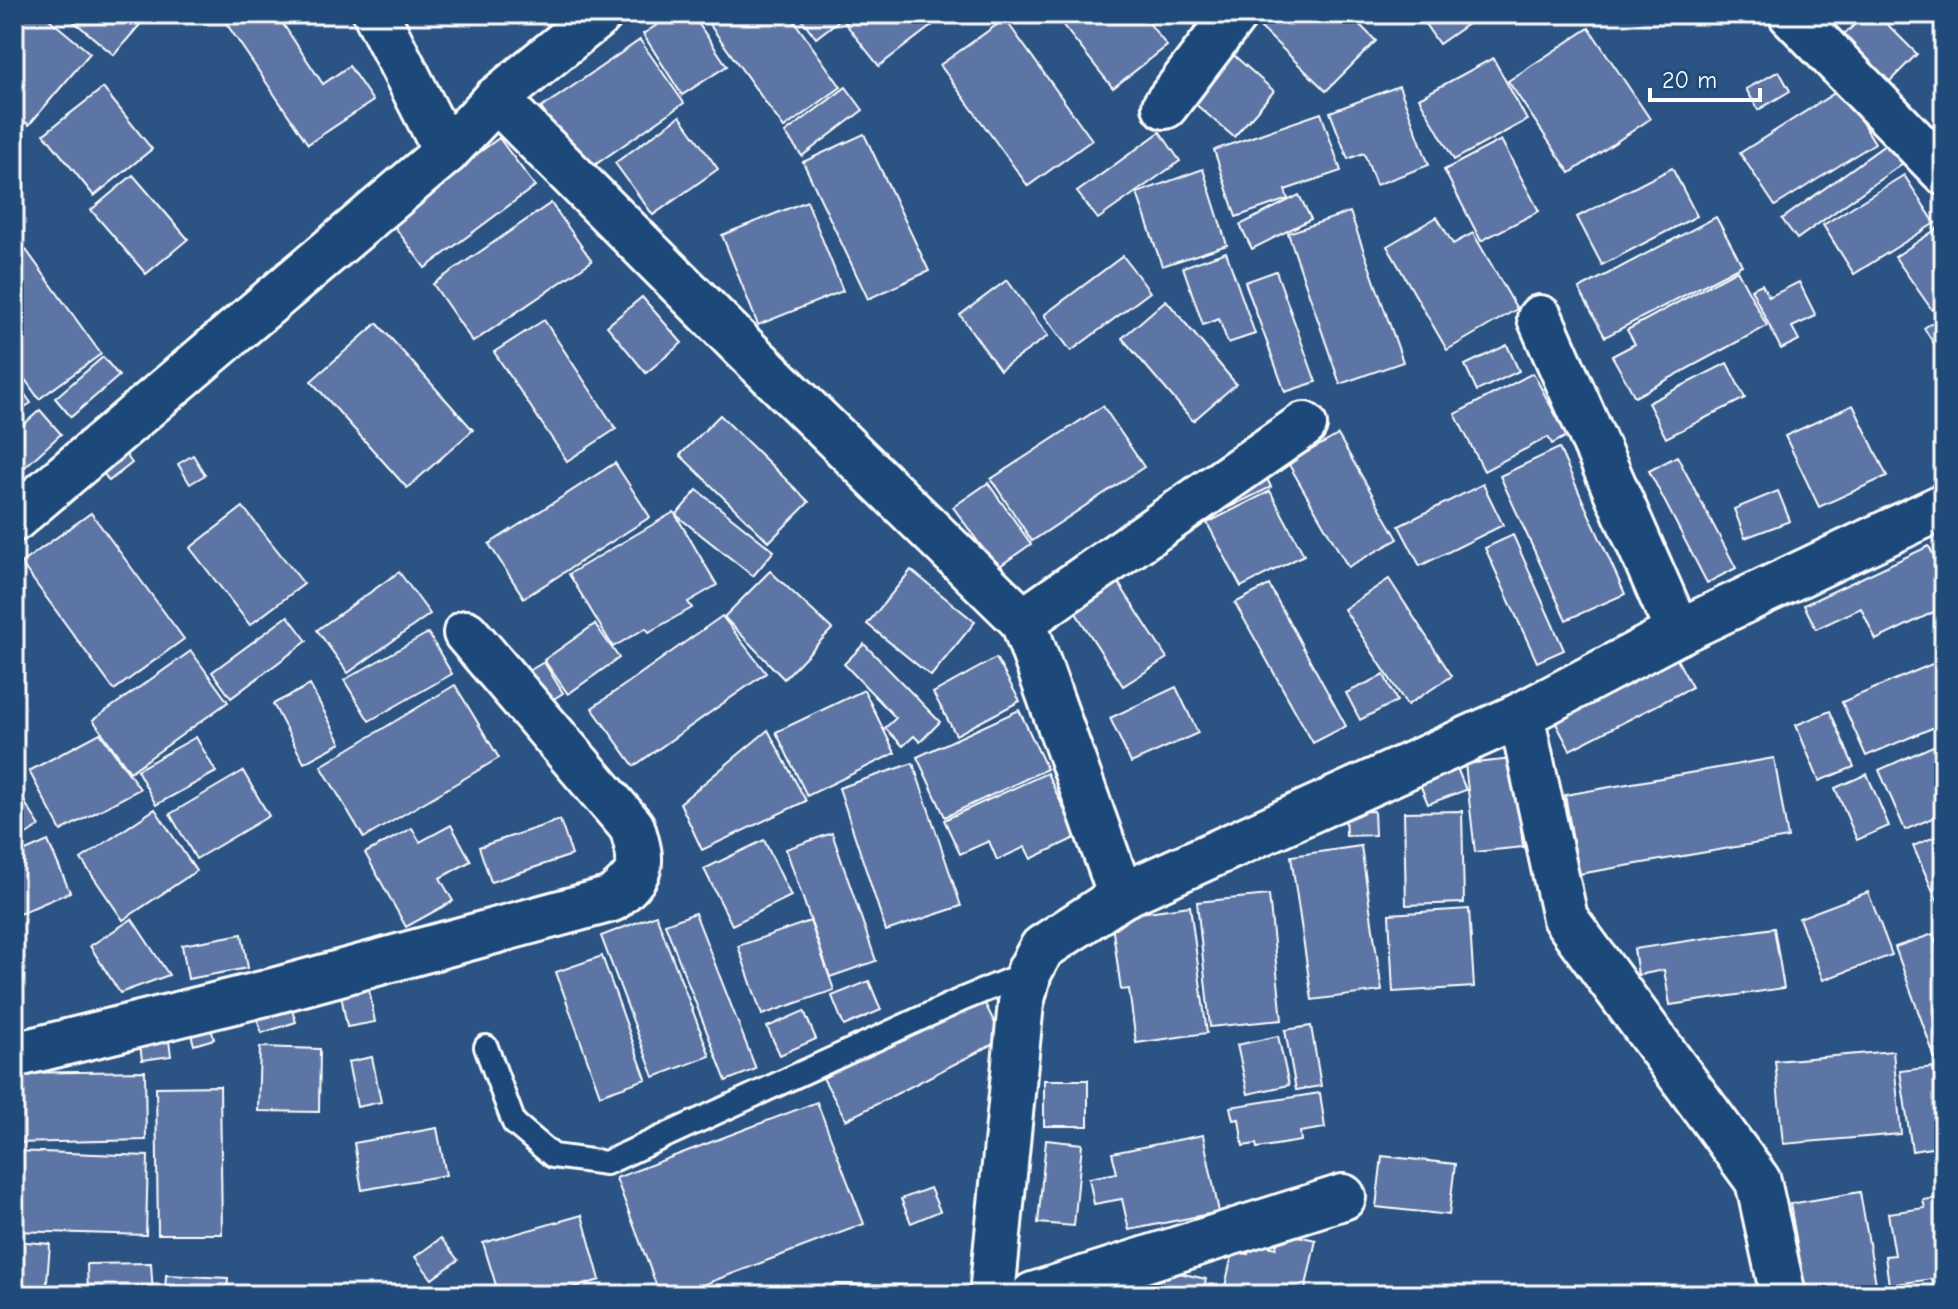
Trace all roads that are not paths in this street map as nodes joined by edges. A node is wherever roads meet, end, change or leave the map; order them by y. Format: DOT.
graph roads {
  1 [pos="376,14"];
  2 [pos="600,14"];
  3 [pos="1235,14"];
  4 [pos="1791,14"];
  5 [pos="496,99"];
  6 [pos="1165,106"];
  7 [pos="446,152"];
  8 [pos="1944,172"];
  9 [pos="1540,318"];
  10 [pos="1304,425"];
  11 [pos="1944,506"];
  12 [pos="14,519"];
  13 [pos="1023,621"];
  14 [pos="1678,632"];
  15 [pos="466,633"];
  16 [pos="1521,715"];
  17 [pos="1121,896"];
  18 [pos="1029,972"];
  19 [pos="486,1047"];
  20 [pos="14,1055"];
  21 [pos="1343,1197"];
  22 [pos="992,1295"];
  23 [pos="1033,1295"];
  24 [pos="1783,1295"];
  1 -- 7 [label="street"];
  2 -- 5 [label="street"];
  3 -- 6 [label="street"];
  4 -- 8 [label="street"];
  5 -- 7 [label="street"];
  5 -- 13 [label="street"];
  7 -- 12 [label="street"];
  9 -- 14 [label="street"];
  10 -- 13 [label="street"];
  11 -- 14 [label="street"];
  13 -- 17 [label="street"];
  14 -- 16 [label="street"];
  15 -- 20 [label="street"];
  16 -- 17 [label="street"];
  16 -- 24 [label="street"];
  17 -- 18 [label="street"];
  18 -- 19 [label="lane"];
  18 -- 22 [label="street"];
  21 -- 23 [label="street"];
}
